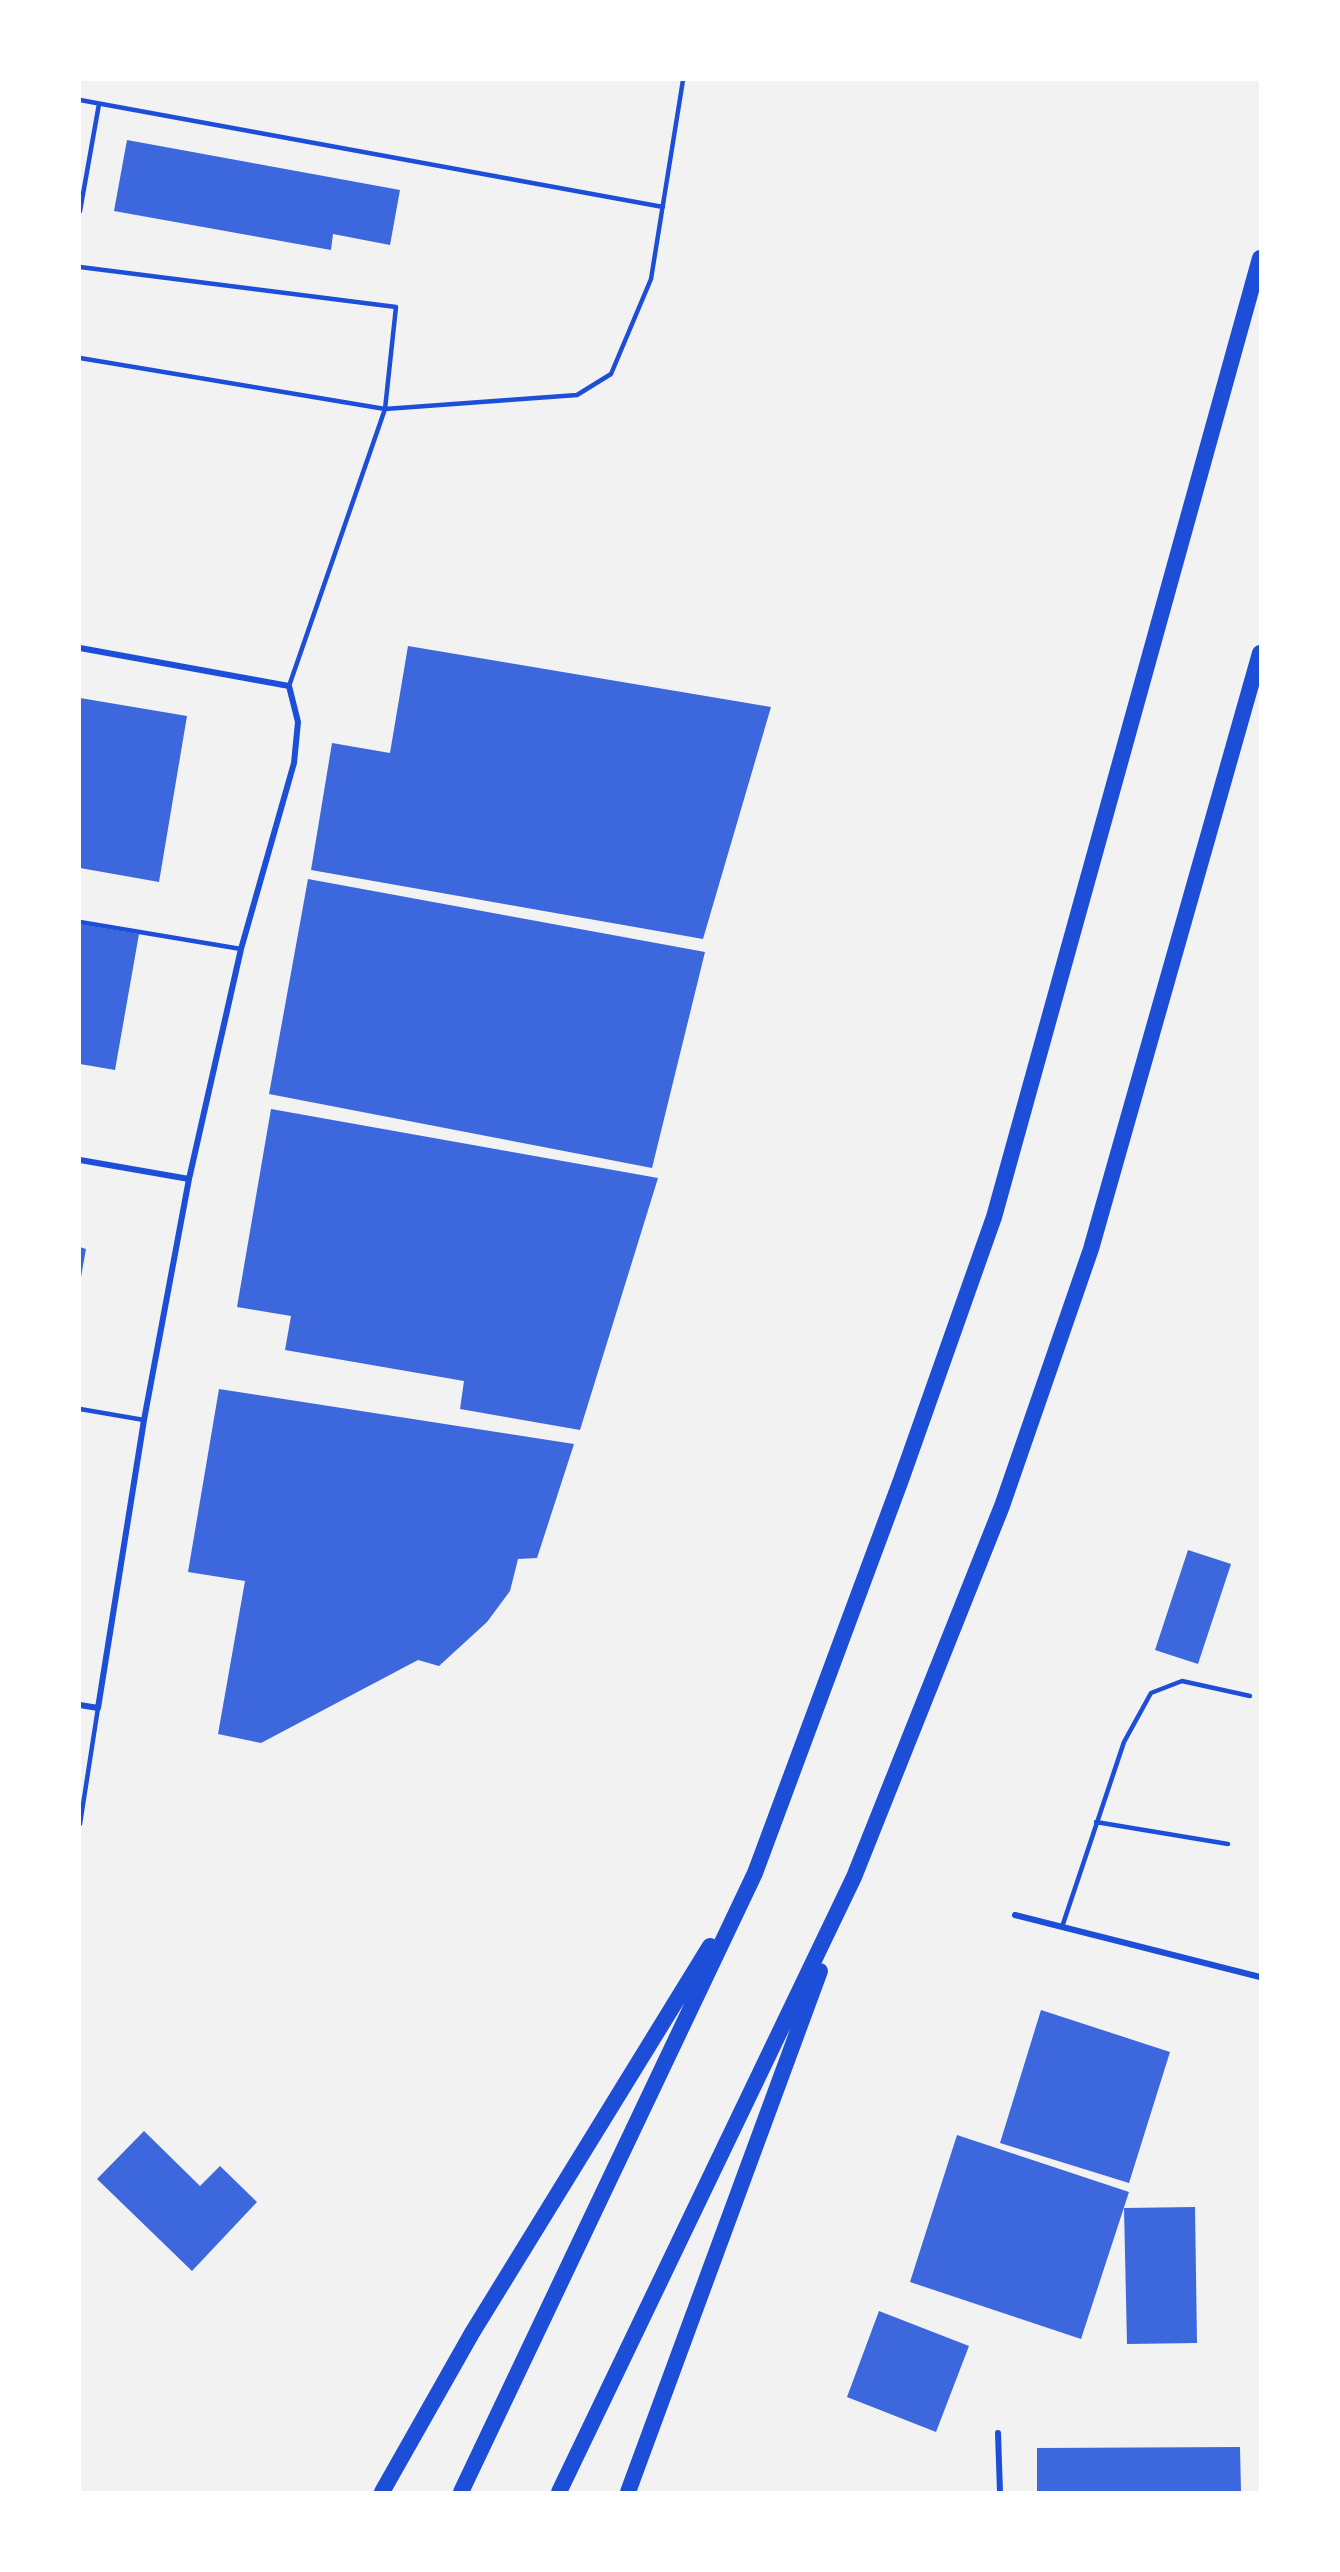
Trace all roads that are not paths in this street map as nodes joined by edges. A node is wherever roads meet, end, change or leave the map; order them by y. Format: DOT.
graph roads {
  1 [pos="683,80"];
  2 [pos="80,100"];
  3 [pos="99,104"];
  4 [pos="663,207"];
  5 [pos="80,212"];
  6 [pos="1260,258"];
  7 [pos="80,267"];
  8 [pos="80,358"];
  9 [pos="385,410"];
  10 [pos="80,648"];
  11 [pos="1260,653"];
  12 [pos="289,686"];
  13 [pos="80,922"];
  14 [pos="241,949"];
  15 [pos="80,1160"];
  16 [pos="189,1179"];
  17 [pos="80,1409"];
  18 [pos="144,1420"];
  19 [pos="1250,1696"];
  20 [pos="80,1705"];
  21 [pos="98,1708"];
  22 [pos="1096,1822"];
  23 [pos="80,1824"];
  24 [pos="1228,1844"];
  25 [pos="755,1873"];
  26 [pos="854,1877"];
  27 [pos="1015,1915"];
  28 [pos="1062,1928"];
  29 [pos="1260,1977"];
  30 [pos="998,2433"];
  31 [pos="382,2493"];
  32 [pos="462,2493"];
  33 [pos="559,2493"];
  34 [pos="628,2493"];
  35 [pos="1000,2493"];
  1 -- 4 [label="lane"];
  2 -- 3 [label="lane"];
  3 -- 4 [label="lane"];
  3 -- 5 [label="lane"];
  4 -- 9 [label="lane"];
  6 -- 25 [label="highway"];
  7 -- 9 [label="lane"];
  8 -- 9 [label="lane"];
  9 -- 12 [label="lane"];
  10 -- 12 [label="street"];
  11 -- 26 [label="highway"];
  12 -- 14 [label="street"];
  13 -- 14 [label="lane"];
  14 -- 16 [label="street"];
  15 -- 16 [label="street"];
  16 -- 18 [label="street"];
  17 -- 18 [label="lane"];
  18 -- 21 [label="street"];
  19 -- 22 [label="lane"];
  20 -- 21 [label="street"];
  21 -- 23 [label="lane"];
  22 -- 24 [label="lane"];
  22 -- 28 [label="lane"];
  25 -- 31 [label="highway"];
  25 -- 32 [label="highway"];
  26 -- 33 [label="highway"];
  26 -- 34 [label="highway"];
  27 -- 28 [label="street"];
  28 -- 29 [label="street"];
  30 -- 35 [label="street"];
}
